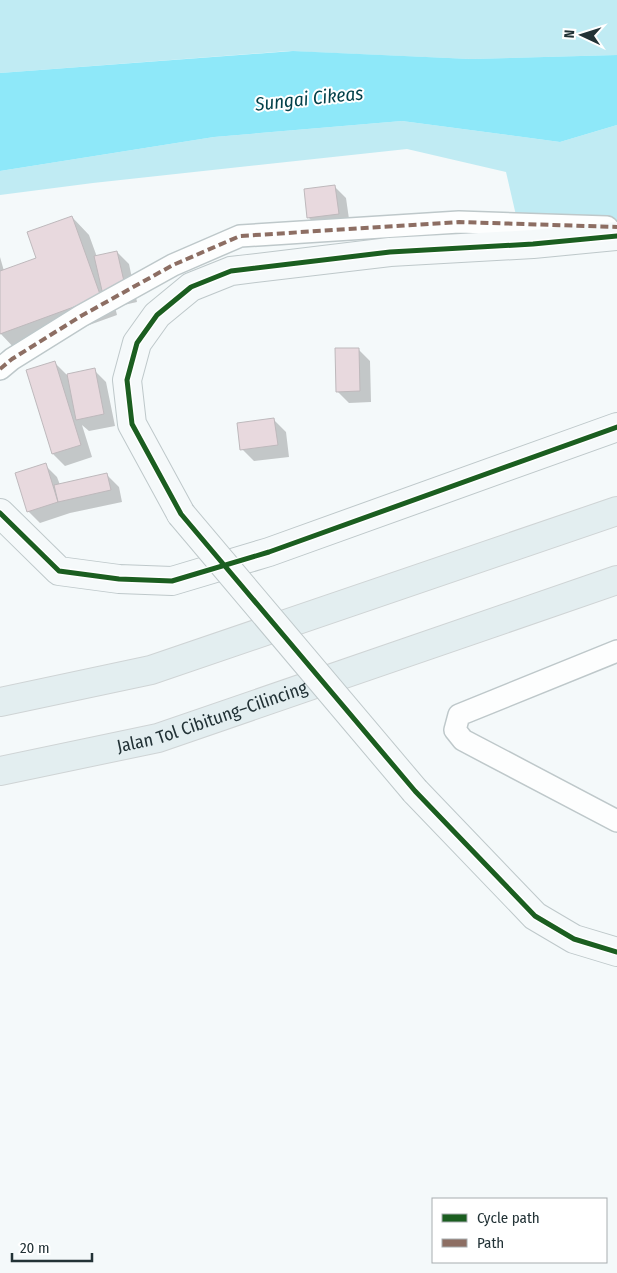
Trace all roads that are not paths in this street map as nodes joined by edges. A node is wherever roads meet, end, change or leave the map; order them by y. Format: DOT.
graph roads {
  1 [pos="617,227"];
  2 [pos="617,236"];
  3 [pos="0,370"];
  4 [pos="617,427"];
  5 [pos="617,511"];
  6 [pos="0,513"];
  7 [pos="617,580"];
  8 [pos="617,651"];
  9 [pos="0,702"];
  10 [pos="0,771"];
  11 [pos="617,820"];
  12 [pos="617,952"];
  1 -- 3 [label="street"];
  2 -- 12 [label="street, bridge"];
  4 -- 6 [label="street"];
  5 -- 9 [label="highway"];
  7 -- 10 [label="highway, Jalan Tol Cibitung–Cilincing"];
  8 -- 11 [label="street"];
}
